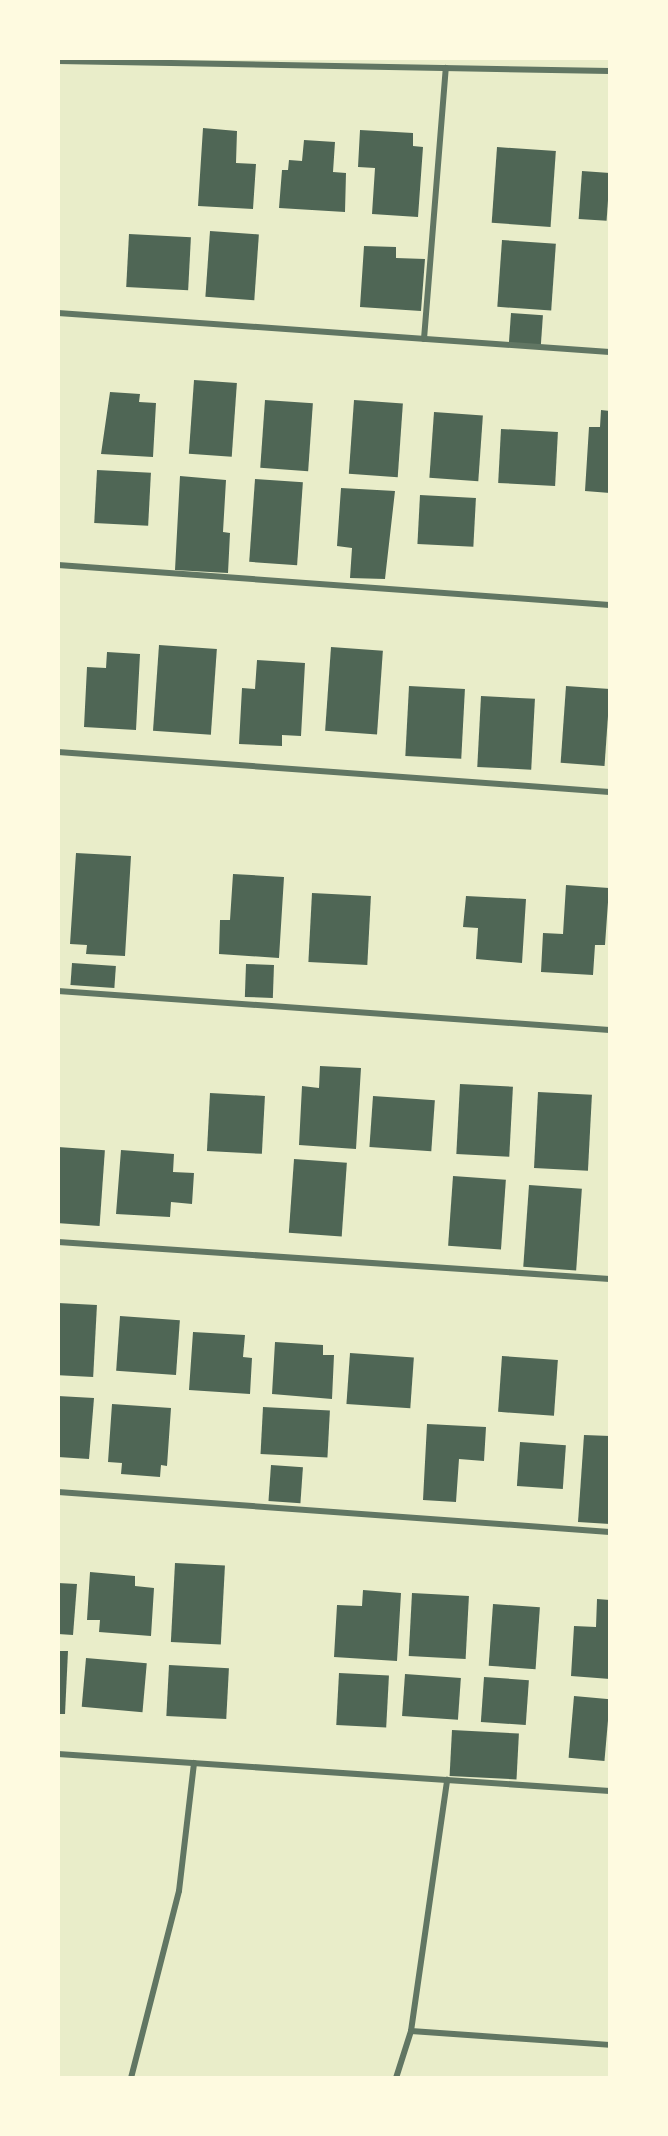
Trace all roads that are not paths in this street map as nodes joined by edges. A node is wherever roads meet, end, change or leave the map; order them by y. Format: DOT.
graph roads {
  1 [pos="58,61"];
  2 [pos="446,68"];
  3 [pos="609,71"];
  4 [pos="58,313"];
  5 [pos="424,339"];
  6 [pos="609,352"];
  7 [pos="58,565"];
  8 [pos="609,605"];
  9 [pos="58,752"];
  10 [pos="609,792"];
  11 [pos="58,991"];
  12 [pos="609,1030"];
  13 [pos="58,1242"];
  14 [pos="609,1279"];
  15 [pos="58,1492"];
  16 [pos="609,1532"];
  17 [pos="58,1754"];
  18 [pos="194,1763"];
  19 [pos="447,1780"];
  20 [pos="609,1791"];
  21 [pos="411,2031"];
  22 [pos="609,2045"];
  23 [pos="131,2078"];
  24 [pos="396,2078"];
  1 -- 2 [label="street"];
  2 -- 3 [label="street"];
  2 -- 5 [label="street"];
  4 -- 5 [label="street"];
  5 -- 6 [label="street"];
  7 -- 8 [label="street"];
  9 -- 10 [label="street"];
  11 -- 12 [label="street"];
  13 -- 14 [label="street"];
  15 -- 16 [label="street"];
  17 -- 18 [label="street"];
  18 -- 19 [label="street"];
  18 -- 23 [label="street"];
  19 -- 20 [label="street"];
  19 -- 21 [label="street"];
  21 -- 22 [label="street"];
  21 -- 24 [label="street"];
}
